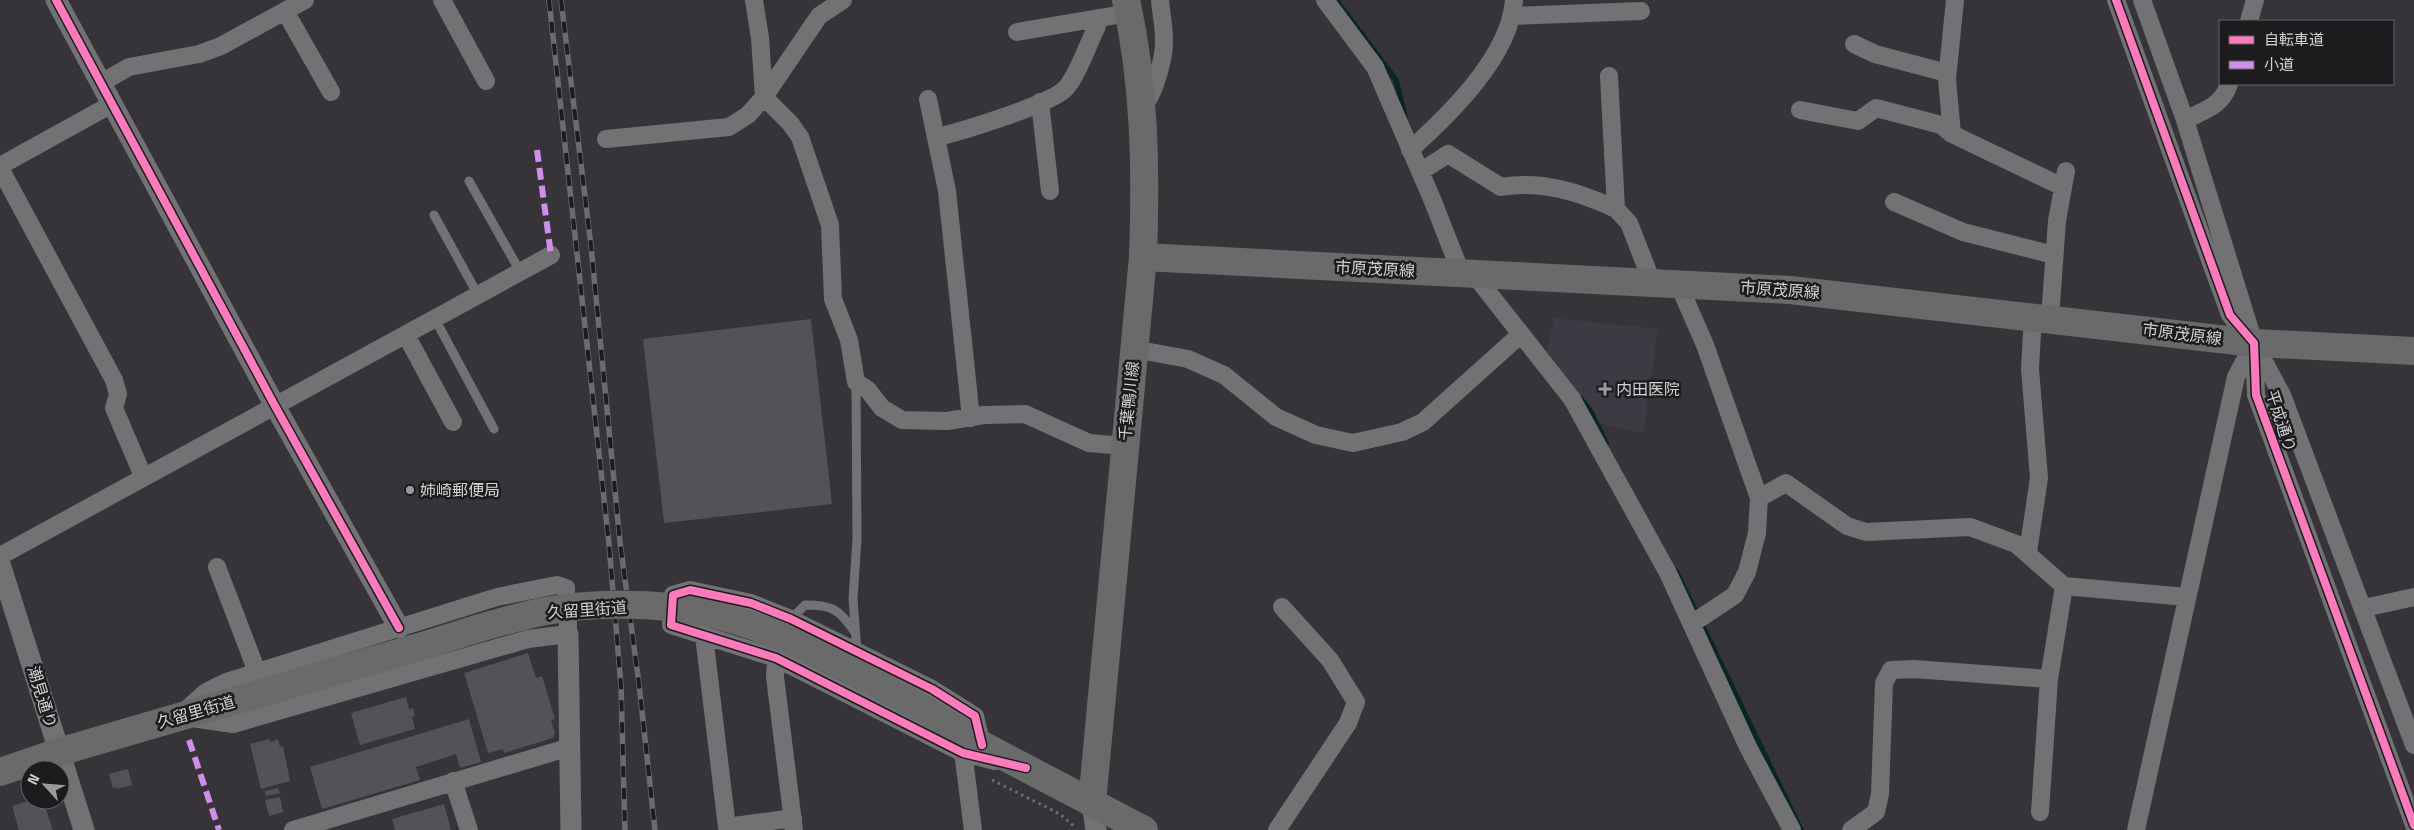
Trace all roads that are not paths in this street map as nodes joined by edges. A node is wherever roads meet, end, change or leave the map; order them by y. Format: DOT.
graph roads {
  1 [pos="56,0"];
  2 [pos="305,0"];
  3 [pos="442,0"];
  4 [pos="754,0"];
  5 [pos="843,0"];
  6 [pos="1160,0"];
  7 [pos="1324,0"];
  8 [pos="1955,0"];
  9 [pos="2116,0"];
  10 [pos="2142,0"];
  11 [pos="2255,0"];
  12 [pos="1128,6"];
  13 [pos="1513,8"];
  14 [pos="285,11"];
  15 [pos="1641,11"];
  16 [pos="1098,18"];
  17 [pos="2249,20"];
  18 [pos="1017,32"];
  19 [pos="1854,44"];
  20 [pos="1947,73"];
  21 [pos="1610,76"];
  22 [pos="486,81"];
  23 [pos="101,83"];
  24 [pos="2229,85"];
  25 [pos="331,92"];
  26 [pos="764,97"];
  27 [pos="928,99"];
  28 [pos="1040,102"];
  29 [pos="112,104"];
  30 [pos="1143,104"];
  31 [pos="1800,110"];
  32 [pos="2186,120"];
  33 [pos="1952,134"];
  34 [pos="938,138"];
  35 [pos="606,140"];
  36 [pos="1410,150"];
  37 [pos="0,167"];
  38 [pos="1420,172"];
  39 [pos="469,181"];
  40 [pos="1050,191"];
  41 [pos="1894,202"];
  42 [pos="1616,209"];
  43 [pos="434,215"];
  44 [pos="551,255"];
  45 [pos="2054,255"];
  46 [pos="1143,257"];
  47 [pos="521,273"];
  48 [pos="1466,273"];
  49 [pos="1665,283"];
  50 [pos="478,295"];
  51 [pos="2041,317"];
  52 [pos="435,319"];
  53 [pos="406,334"];
  54 [pos="1520,336"];
  55 [pos="2254,343"];
  56 [pos="1134,349"];
  57 [pos="2414,351"];
  58 [pos="856,382"];
  59 [pos="275,406"];
  60 [pos="971,418"];
  61 [pos="453,422"];
  62 [pos="494,429"];
  63 [pos="1125,446"];
  64 [pos="143,476"];
  65 [pos="1759,498"];
  66 [pos="2028,552"];
  67 [pos="0,556"];
  68 [pos="0,564"];
  69 [pos="217,567"];
  70 [pos="2064,586"];
  71 [pos="566,596"];
  72 [pos="2186,596"];
  73 [pos="2414,597"];
  74 [pos="1282,607"];
  75 [pos="2364,608"];
  76 [pos="791,619"];
  77 [pos="1692,622"];
  78 [pos="568,626"];
  79 [pos="399,628"];
  80 [pos="855,632"];
  81 [pos="704,636"];
  82 [pos="857,652"];
  83 [pos="776,658"];
  84 [pos="257,672"];
  85 [pos="2049,679"];
  86 [pos="2407,706"];
  87 [pos="179,717"];
  88 [pos="968,743"];
  89 [pos="2414,744"];
  90 [pos="570,747"];
  91 [pos="59,752"];
  92 [pos="0,772"];
  93 [pos="453,781"];
  94 [pos="1092,802"];
  95 [pos="2040,812"];
  96 [pos="342,823"];
  97 [pos="794,824"];
  98 [pos="2414,825"];
  99 [pos="84,830"];
  100 [pos="293,830"];
  101 [pos="469,830"];
  102 [pos="571,830"];
  103 [pos="973,830"];
  104 [pos="1096,830"];
  105 [pos="1144,830"];
  106 [pos="1277,830"];
  107 [pos="1792,830"];
  108 [pos="1851,830"];
  109 [pos="2136,830"];
  1 -- 23 [label="street"];
  2 -- 14 [label="street"];
  3 -- 22 [label="street"];
  4 -- 26 [label="street"];
  5 -- 26 [label="street"];
  6 -- 30 [label="street"];
  7 -- 36 [label="street"];
  8 -- 20 [label="street"];
  9 -- 55 [label="street, 平成通り"];
  10 -- 32 [label="street, 平成通り"];
  11 -- 17 [label="street"];
  12 -- 16 [label="street"];
  12 -- 30 [label="main road, 千葉鴨川線"];
  13 -- 15 [label="street"];
  13 -- 36 [label="street"];
  14 -- 23 [label="street"];
  14 -- 25 [label="street"];
  16 -- 18 [label="street"];
  16 -- 28 [label="street"];
  19 -- 20 [label="street"];
  20 -- 33 [label="street"];
  21 -- 42 [label="street"];
  23 -- 29 [label="street"];
  24 -- 32 [label="street"];
  26 -- 35 [label="street"];
  26 -- 58 [label="street"];
  27 -- 34 [label="street"];
  28 -- 34 [label="street"];
  28 -- 40 [label="street"];
  29 -- 37 [label="street"];
  29 -- 59 [label="street"];
  30 -- 46 [label="main road, 千葉鴨川線"];
  31 -- 33 [label="street"];
  32 -- 55 [label="street, 平成通り"];
  33 -- 45 [label="street"];
  34 -- 60 [label="street"];
  36 -- 38 [label="street"];
  37 -- 64 [label="street"];
  38 -- 42 [label="street"];
  38 -- 48 [label="street"];
  39 -- 47 [label="lane"];
  41 -- 45 [label="street"];
  42 -- 49 [label="street"];
  43 -- 50 [label="lane"];
  44 -- 47 [label="street"];
  45 -- 51 [label="street"];
  46 -- 48 [label="main road, 市原茂原線"];
  46 -- 56 [label="main road, 千葉鴨川線"];
  47 -- 50 [label="street"];
  48 -- 49 [label="main road, 市原茂原線"];
  48 -- 54 [label="street"];
  49 -- 51 [label="main road, 市原茂原線"];
  49 -- 65 [label="street"];
  50 -- 52 [label="street"];
  51 -- 55 [label="main road, 市原茂原線"];
  51 -- 66 [label="street"];
  52 -- 53 [label="street"];
  52 -- 62 [label="lane"];
  53 -- 59 [label="street"];
  53 -- 61 [label="street"];
  54 -- 56 [label="street"];
  54 -- 77 [label="street"];
  55 -- 57 [label="main road, 市原茂原線"];
  55 -- 72 [label="street"];
  55 -- 75 [label="street, 平成通り"];
  55 -- 98 [label="street, 平成通り"];
  56 -- 63 [label="main road, 千葉鴨川線"];
  58 -- 60 [label="street"];
  58 -- 80 [label="lane"];
  59 -- 64 [label="street"];
  59 -- 79 [label="street"];
  60 -- 63 [label="street"];
  63 -- 94 [label="main road, 千葉鴨川線"];
  64 -- 67 [label="street"];
  65 -- 66 [label="street"];
  65 -- 77 [label="street"];
  66 -- 70 [label="street"];
  68 -- 91 [label="street, 潮見通り"];
  69 -- 84 [label="street"];
  70 -- 72 [label="street"];
  70 -- 85 [label="street"];
  71 -- 79 [label="street"];
  72 -- 109 [label="street"];
  73 -- 75 [label="street"];
  74 -- 106 [label="street"];
  75 -- 86 [label="street, 平成通り"];
  76 -- 80 [label="lane"];
  76 -- 81 [label="street"];
  76 -- 82 [label="street"];
  77 -- 107 [label="street"];
  78 -- 87 [label="street"];
  78 -- 90 [label="street"];
  79 -- 84 [label="street"];
  80 -- 82 [label="lane"];
  81 -- 83 [label="street"];
  81 -- 97 [label="street"];
  82 -- 88 [label="street"];
  83 -- 88 [label="street"];
  83 -- 97 [label="street"];
  84 -- 87 [label="street"];
  85 -- 95 [label="street"];
  85 -- 108 [label="street"];
  86 -- 89 [label="street, 平成通り"];
  87 -- 88 [label="main road, 久留里街道, bridge"];
  87 -- 91 [label="main road, 久留里街道"];
  88 -- 94 [label="main road, 久留里街道"];
  88 -- 103 [label="street"];
  90 -- 93 [label="street"];
  90 -- 102 [label="street"];
  91 -- 92 [label="main road, 久留里街道"];
  91 -- 99 [label="street, 潮見通り"];
  93 -- 96 [label="street"];
  93 -- 101 [label="street"];
  94 -- 104 [label="street"];
  94 -- 105 [label="main road, 久留里街道"];
  96 -- 100 [label="street"];
}
